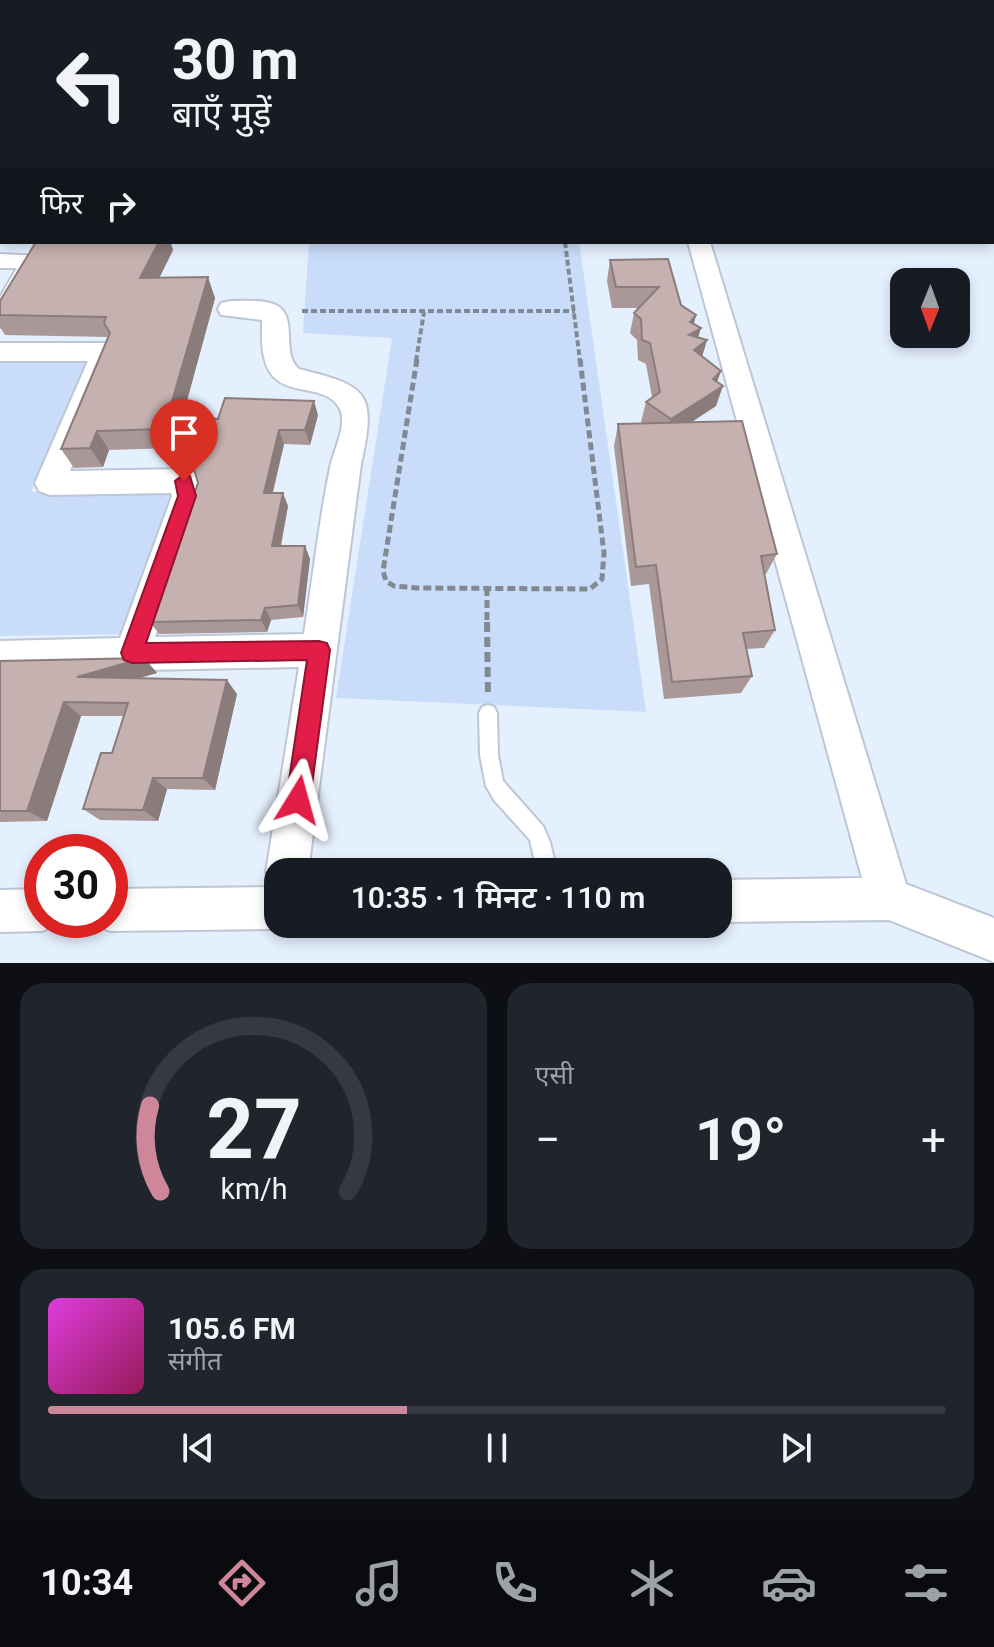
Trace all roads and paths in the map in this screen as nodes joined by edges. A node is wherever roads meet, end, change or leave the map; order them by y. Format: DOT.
graph roads {
  1 [pos="565,244"];
  2 [pos="700,244"];
  3 [pos="0,261"];
  4 [pos="230,309"];
  5 [pos="302,311"];
  6 [pos="575,311"];
  7 [pos="424,312"];
  8 [pos="0,319"];
  9 [pos="0,352"];
  10 [pos="487,588"];
  11 [pos="319,650"];
  12 [pos="132,653"];
  13 [pos="0,657"];
  14 [pos="488,713"];
  15 [pos="289,858"];
  16 [pos="544,858"];
  17 [pos="889,899"];
  18 [pos="732,901"];
  19 [pos="264,908"];
  20 [pos="24,910"];
  21 [pos="128,910"];
  22 [pos="0,911"];
  23 [pos="994,940"];
  1 -- 6 [label="path"];
  2 -- 17 [label="street"];
  3 -- 8 [label="street"];
  4 -- 11 [label="street"];
  5 -- 7 [label="path"];
  6 -- 7 [label="path"];
  6 -- 10 [label="path"];
  7 -- 10 [label="path"];
  9 -- 12 [label="street"];
  10 -- 14 [label="path"];
  11 -- 12 [label="street"];
  11 -- 15 [label="street"];
  12 -- 13 [label="street"];
  14 -- 16 [label="lane"];
  17 -- 18 [label="street"];
  17 -- 23 [label="street"];
  19 -- 21 [label="street"];
  20 -- 22 [label="street"];
}
